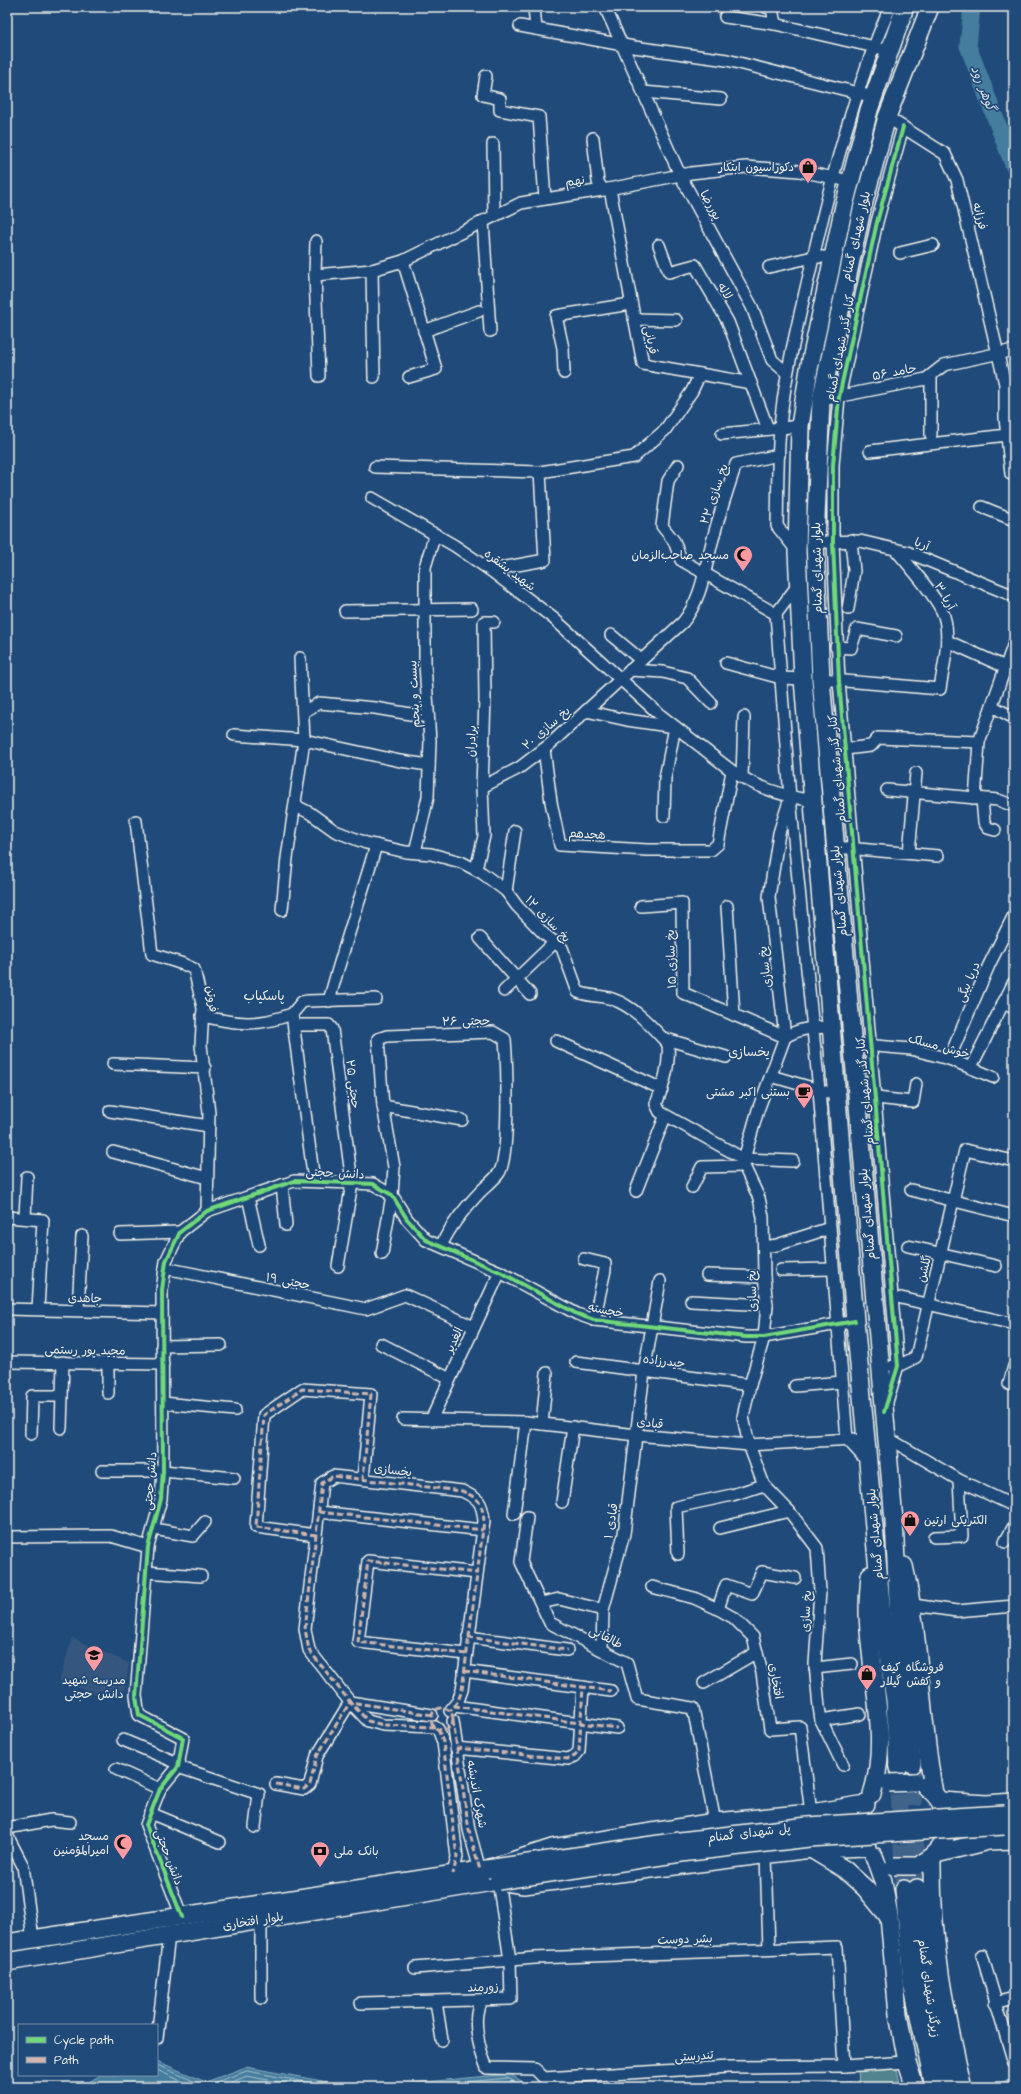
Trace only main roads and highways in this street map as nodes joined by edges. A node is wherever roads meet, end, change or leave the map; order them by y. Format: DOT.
graph roads {
  1 [pos="905,7"];
  2 [pos="930,7"];
  3 [pos="874,97"];
  4 [pos="889,109"];
  5 [pos="868,1219"];
  6 [pos="848,1221"];
  7 [pos="894,1521"];
  8 [pos="874,1523"];
  9 [pos="937,1797"];
  10 [pos="869,1799"];
  11 [pos="1014,1802"];
  12 [pos="986,1804"];
  13 [pos="811,1813"];
  14 [pos="1014,1813"];
  15 [pos="733,1820"];
  16 [pos="1014,1826"];
  17 [pos="1014,1840"];
  18 [pos="988,1841"];
  19 [pos="812,1849"];
  20 [pos="871,1851"];
  21 [pos="934,1856"];
  22 [pos="732,1860"];
  23 [pos="488,1873"];
  24 [pos="889,1916"];
  25 [pos="7,1943"];
  26 [pos="7,1962"];
  27 [pos="915,2087"];
  28 [pos="934,2087"];
  29 [pos="947,2087"];
  30 [pos="962,2087"];
  1 -- 3 [label="highway, بلوار شهدای گمنام"];
  2 -- 4 [label="highway, بلوار شهدای گمنام"];
  3 -- 4 [label="highway"];
  3 -- 6 [label="highway, بلوار شهدای گمنام"];
  4 -- 5 [label="highway, بلوار شهدای گمنام"];
  5 -- 6 [label="highway"];
  5 -- 7 [label="highway, بلوار شهدای گمنام"];
  6 -- 8 [label="highway, بلوار شهدای گمنام"];
  7 -- 8 [label="highway, بلوار شهدای گمنام"];
  7 -- 9 [label="highway"];
  8 -- 10 [label="highway"];
  9 -- 10 [label="highway, bridge"];
  9 -- 12 [label="highway"];
  9 -- 21 [label="highway"];
  10 -- 13 [label="highway"];
  10 -- 20 [label="highway"];
  11 -- 12 [label="highway"];
  12 -- 18 [label="highway"];
  13 -- 15 [label="highway"];
  13 -- 19 [label="highway"];
  14 -- 23 [label="highway, پل شهدای گمنام, bridge"];
  15 -- 22 [label="highway"];
  15 -- 23 [label="highway"];
  16 -- 23 [label="highway, پل شهدای گمنام, bridge"];
  17 -- 18 [label="highway"];
  18 -- 21 [label="highway"];
  19 -- 20 [label="highway"];
  19 -- 22 [label="highway"];
  19 -- 24 [label="highway"];
  20 -- 21 [label="highway, bridge"];
  20 -- 24 [label="highway"];
  21 -- 30 [label="highway"];
  22 -- 23 [label="highway"];
  23 -- 25 [label="highway, بلوار افتخاری"];
  23 -- 26 [label="highway, بلوار افتخاری"];
  24 -- 27 [label="highway"];
  28 -- 29 [label="highway, زیرگذر شهدای گمنام"];
}
